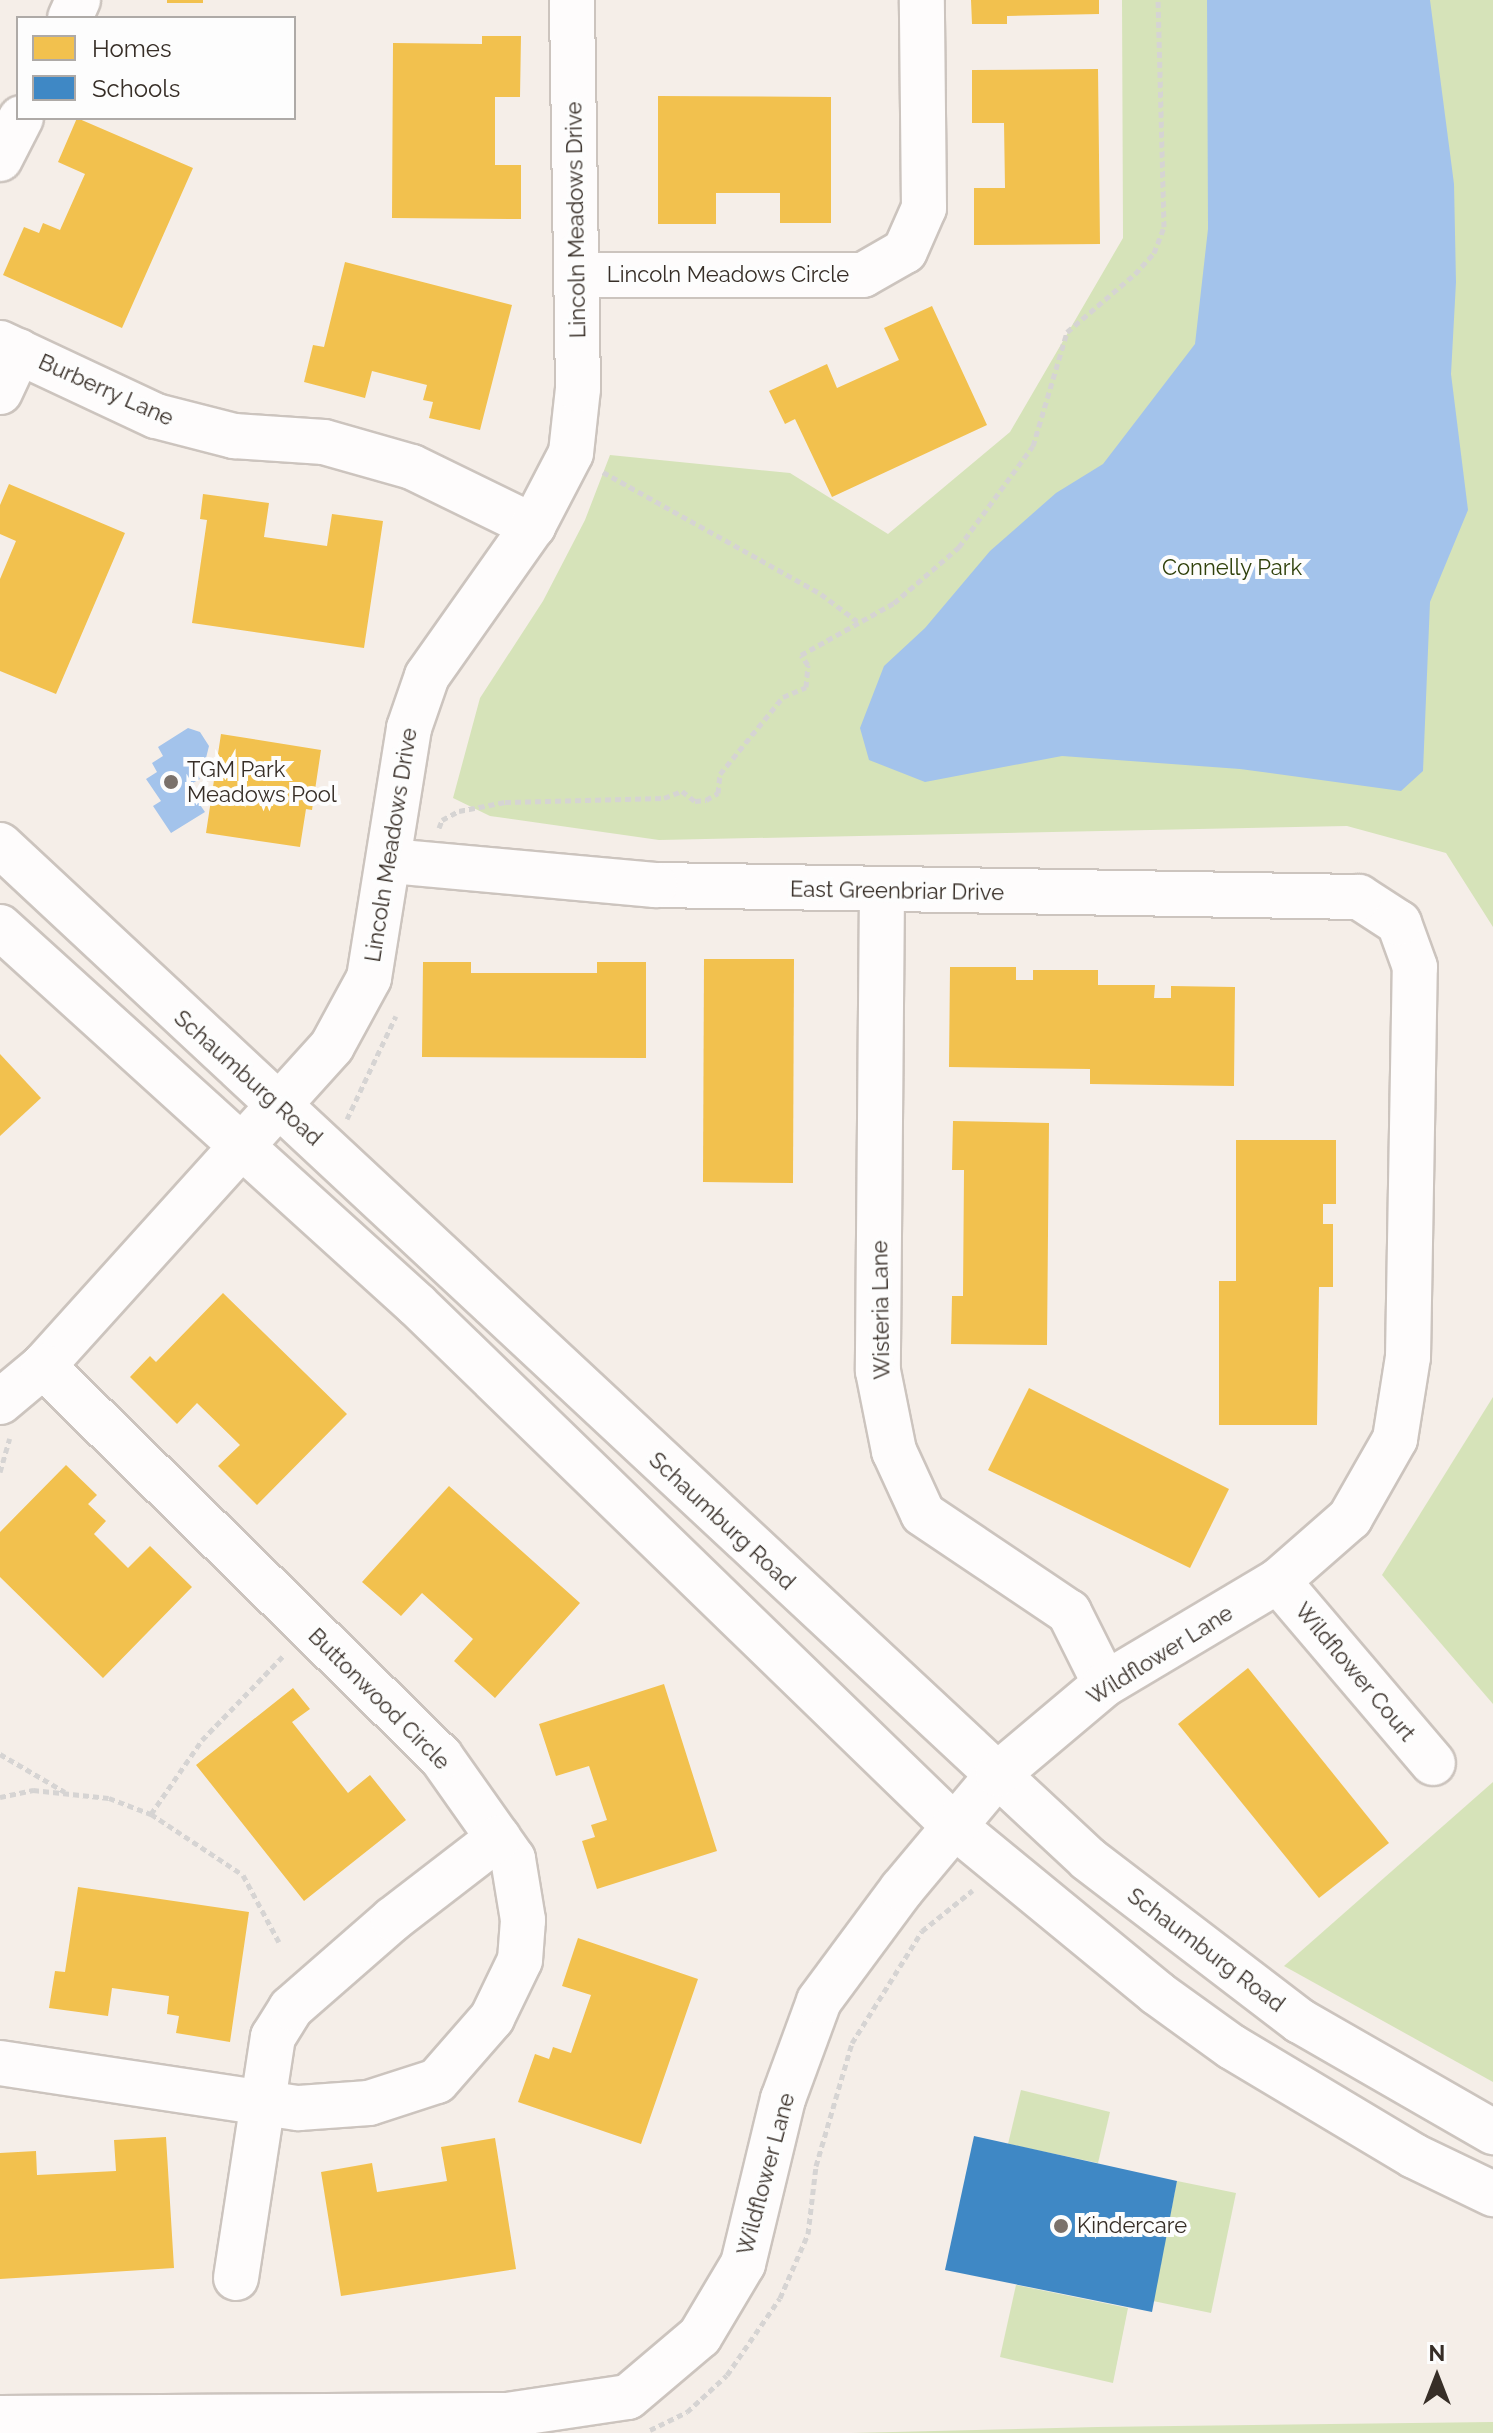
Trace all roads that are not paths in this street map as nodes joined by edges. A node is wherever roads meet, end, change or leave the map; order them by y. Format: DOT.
graph roads {
  1 [pos="572,0"];
  2 [pos="922,0"];
  3 [pos="20,120"];
  4 [pos="0,159"];
  5 [pos="578,275"];
  6 [pos="10,347"];
  7 [pos="0,392"];
  8 [pos="533,526"];
  9 [pos="0,845"];
  10 [pos="389,861"];
  11 [pos="882,891"];
  12 [pos="1399,923"];
  13 [pos="0,927"];
  14 [pos="279,1105"];
  15 [pos="239,1148"];
  16 [pos="43,1366"];
  17 [pos="5,1414"];
  18 [pos="1278,1581"];
  19 [pos="1105,1684"];
  20 [pos="1433,1763"];
  21 [pos="998,1774"];
  22 [pos="954,1826"];
  23 [pos="498,1838"];
  24 [pos="0,2063"];
  25 [pos="260,2102"];
  26 [pos="1493,2132"];
  27 [pos="1493,2194"];
  28 [pos="236,2278"];
  29 [pos="635,2415"];
  30 [pos="0,2418"];
  1 -- 5 [label="street, Lincoln Meadows Drive"];
  2 -- 5 [label="street, Lincoln Meadows Circle"];
  3 -- 4 [label="street"];
  5 -- 8 [label="street, Lincoln Meadows Drive"];
  6 -- 7 [label="street"];
  6 -- 8 [label="street, Burberry Lane"];
  8 -- 10 [label="street, Lincoln Meadows Drive"];
  9 -- 14 [label="street, Schaumburg Road"];
  10 -- 11 [label="street, East Greenbriar Drive"];
  10 -- 14 [label="street, Lincoln Meadows Drive"];
  11 -- 12 [label="street, East Greenbriar Drive"];
  11 -- 19 [label="street, Wisteria Lane"];
  12 -- 18 [label="street, Wildflower Lane"];
  13 -- 15 [label="street"];
  14 -- 15 [label="street, Lincoln Meadows Drive"];
  14 -- 21 [label="street, Schaumburg Road"];
  15 -- 16 [label="street, Lincoln Meadows Drive"];
  15 -- 22 [label="street"];
  16 -- 17 [label="street, Lincoln Meadows Drive"];
  16 -- 23 [label="street, Buttonwood Circle"];
  18 -- 19 [label="street, Wildflower Lane"];
  18 -- 20 [label="street, Wildflower Court"];
  19 -- 21 [label="street, Wildflower Lane"];
  21 -- 22 [label="street, Wildflower Lane"];
  21 -- 26 [label="street, Schaumburg Road"];
  22 -- 27 [label="street"];
  22 -- 29 [label="street, Wildflower Lane"];
  23 -- 25 [label="street"];
  23 -- 25 [label="street, Buttonwood Circle"];
  24 -- 25 [label="street, Buttonwood Circle"];
  25 -- 28 [label="street"];
  29 -- 30 [label="street"];
}
